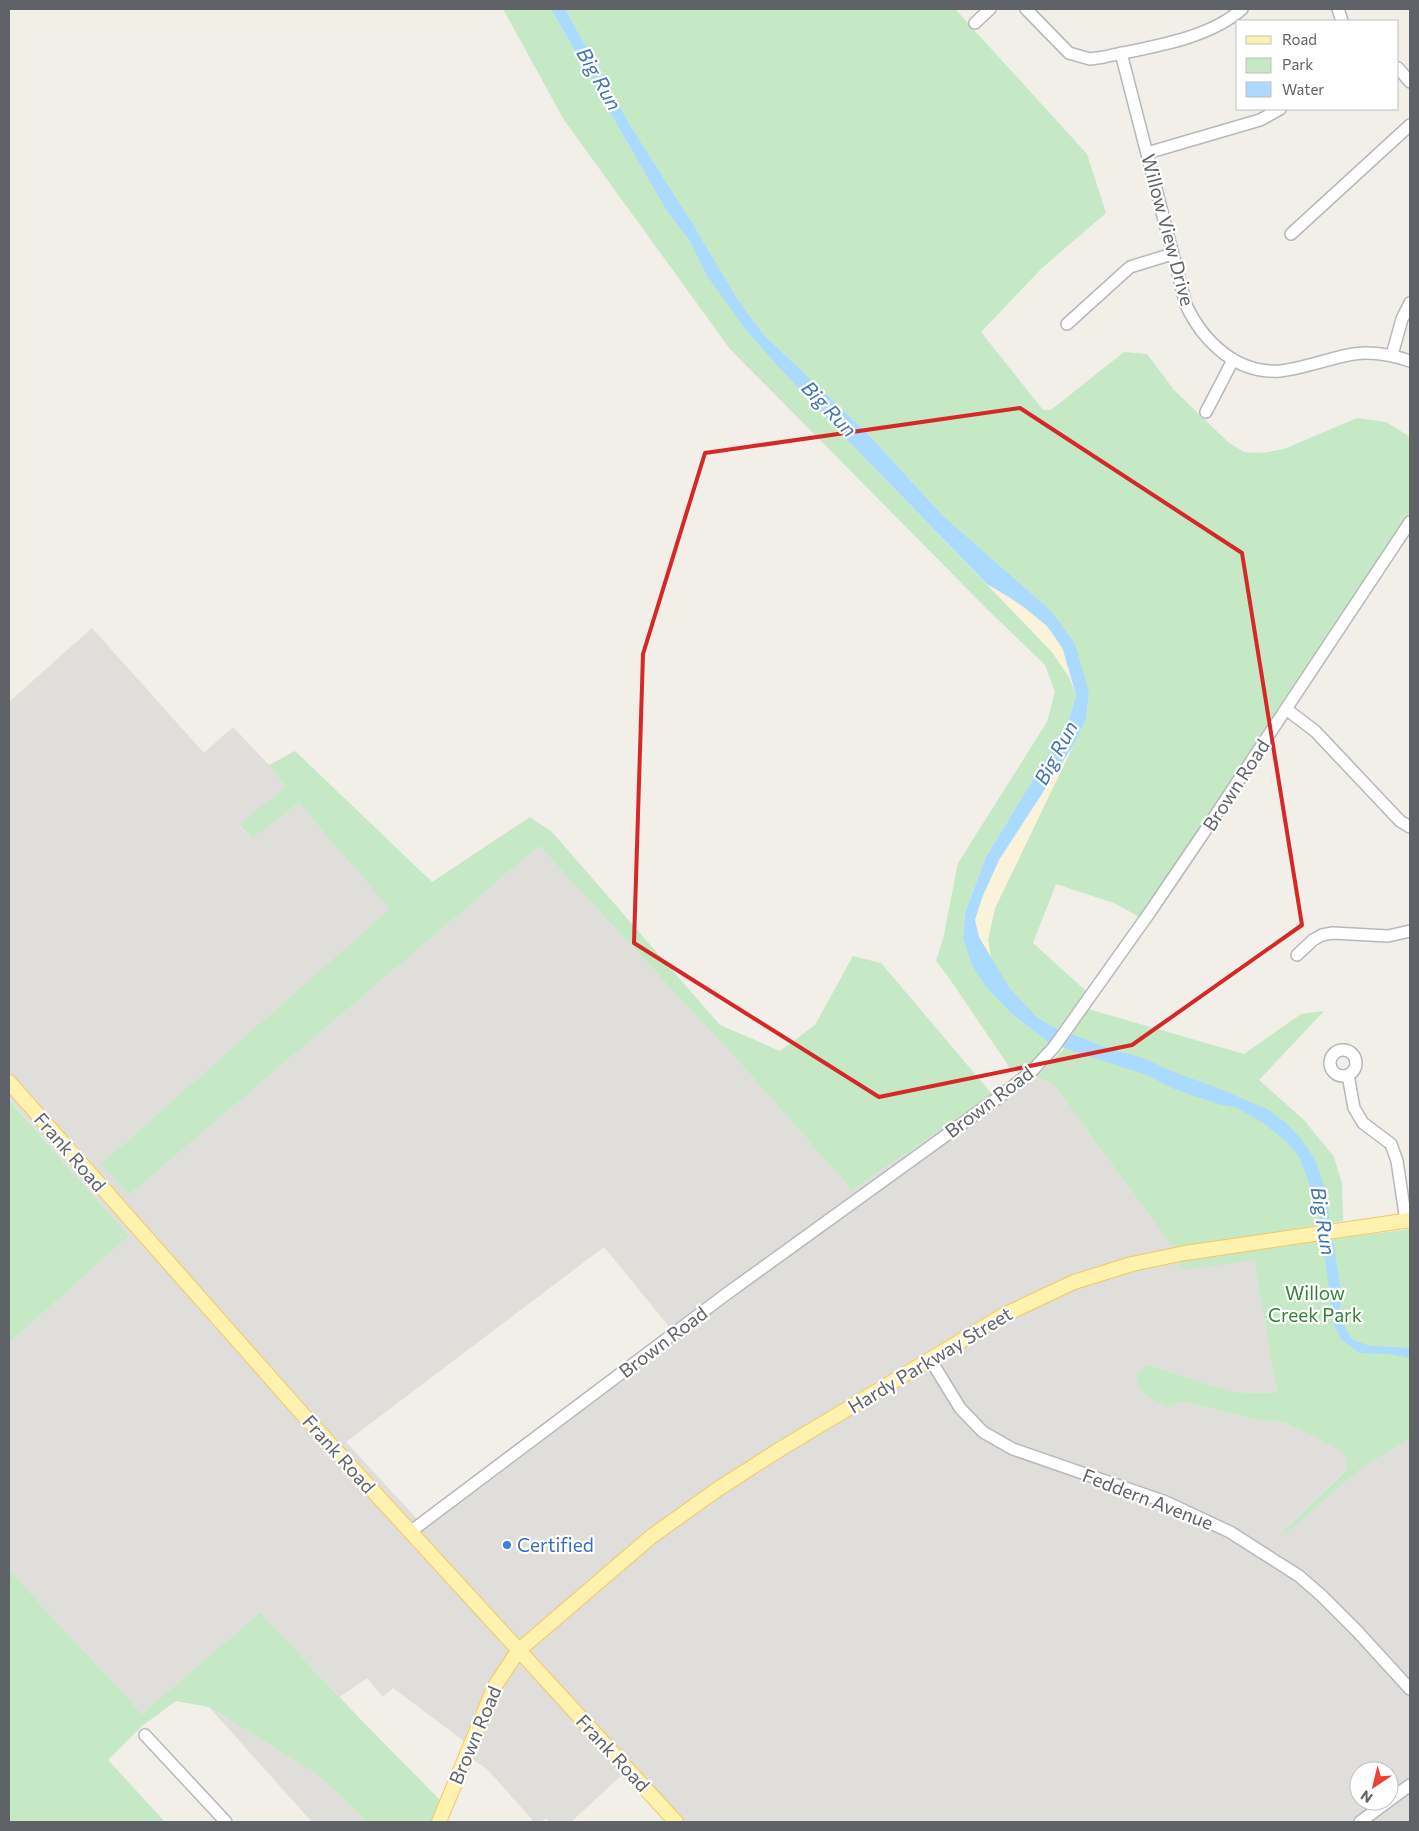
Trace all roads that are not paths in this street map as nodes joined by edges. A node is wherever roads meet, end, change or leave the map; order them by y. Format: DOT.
graph roads {
  1 [pos="990,9"];
  2 [pos="1026,9"];
  3 [pos="1242,9"];
  4 [pos="976,23"];
  5 [pos="1121,53"];
  6 [pos="1399,69"];
  7 [pos="1410,82"];
  8 [pos="1278,110"];
  9 [pos="1410,125"];
  10 [pos="1148,153"];
  11 [pos="1291,234"];
  12 [pos="1172,254"];
  13 [pos="1410,303"];
  14 [pos="1067,324"];
  15 [pos="1392,355"];
  16 [pos="1233,360"];
  17 [pos="1410,360"];
  18 [pos="1206,412"];
  19 [pos="1410,522"];
  20 [pos="1286,709"];
  21 [pos="1410,828"];
  22 [pos="1410,931"];
  23 [pos="1297,955"];
  24 [pos="1348,1075"];
  25 [pos="9,1082"];
  26 [pos="1408,1220"];
  27 [pos="930,1359"];
  28 [pos="410,1532"];
  29 [pos="518,1651"];
  30 [pos="1410,1690"];
  31 [pos="145,1735"];
  32 [pos="1410,1785"];
  33 [pos="226,1822"];
  34 [pos="439,1822"];
  35 [pos="676,1822"];
  36 [pos="1360,1822"];
  1 -- 4 [label="street"];
  2 -- 5 [label="street"];
  3 -- 5 [label="street"];
  5 -- 10 [label="street, Willow View Drive"];
  6 -- 7 [label="street"];
  8 -- 10 [label="street"];
  9 -- 11 [label="street"];
  10 -- 12 [label="street, Willow View Drive"];
  12 -- 14 [label="street"];
  12 -- 16 [label="street, Willow View Drive"];
  13 -- 15 [label="street"];
  15 -- 16 [label="street, Willow View Drive"];
  15 -- 17 [label="street, Willow View Drive"];
  16 -- 18 [label="street"];
  19 -- 20 [label="street, Brown Road"];
  20 -- 21 [label="street"];
  20 -- 28 [label="street, Brown Road"];
  22 -- 23 [label="street"];
  24 -- 26 [label="street"];
  25 -- 28 [label="main road, Frank Road"];
  26 -- 27 [label="main road, Hardy Parkway Street"];
  27 -- 29 [label="main road, Hardy Parkway Street"];
  27 -- 30 [label="street, Feddern Avenue"];
  28 -- 29 [label="main road, Frank Road"];
  29 -- 34 [label="main road, Brown Road"];
  29 -- 35 [label="main road, Frank Road"];
  31 -- 33 [label="street"];
  32 -- 36 [label="street"];
}
